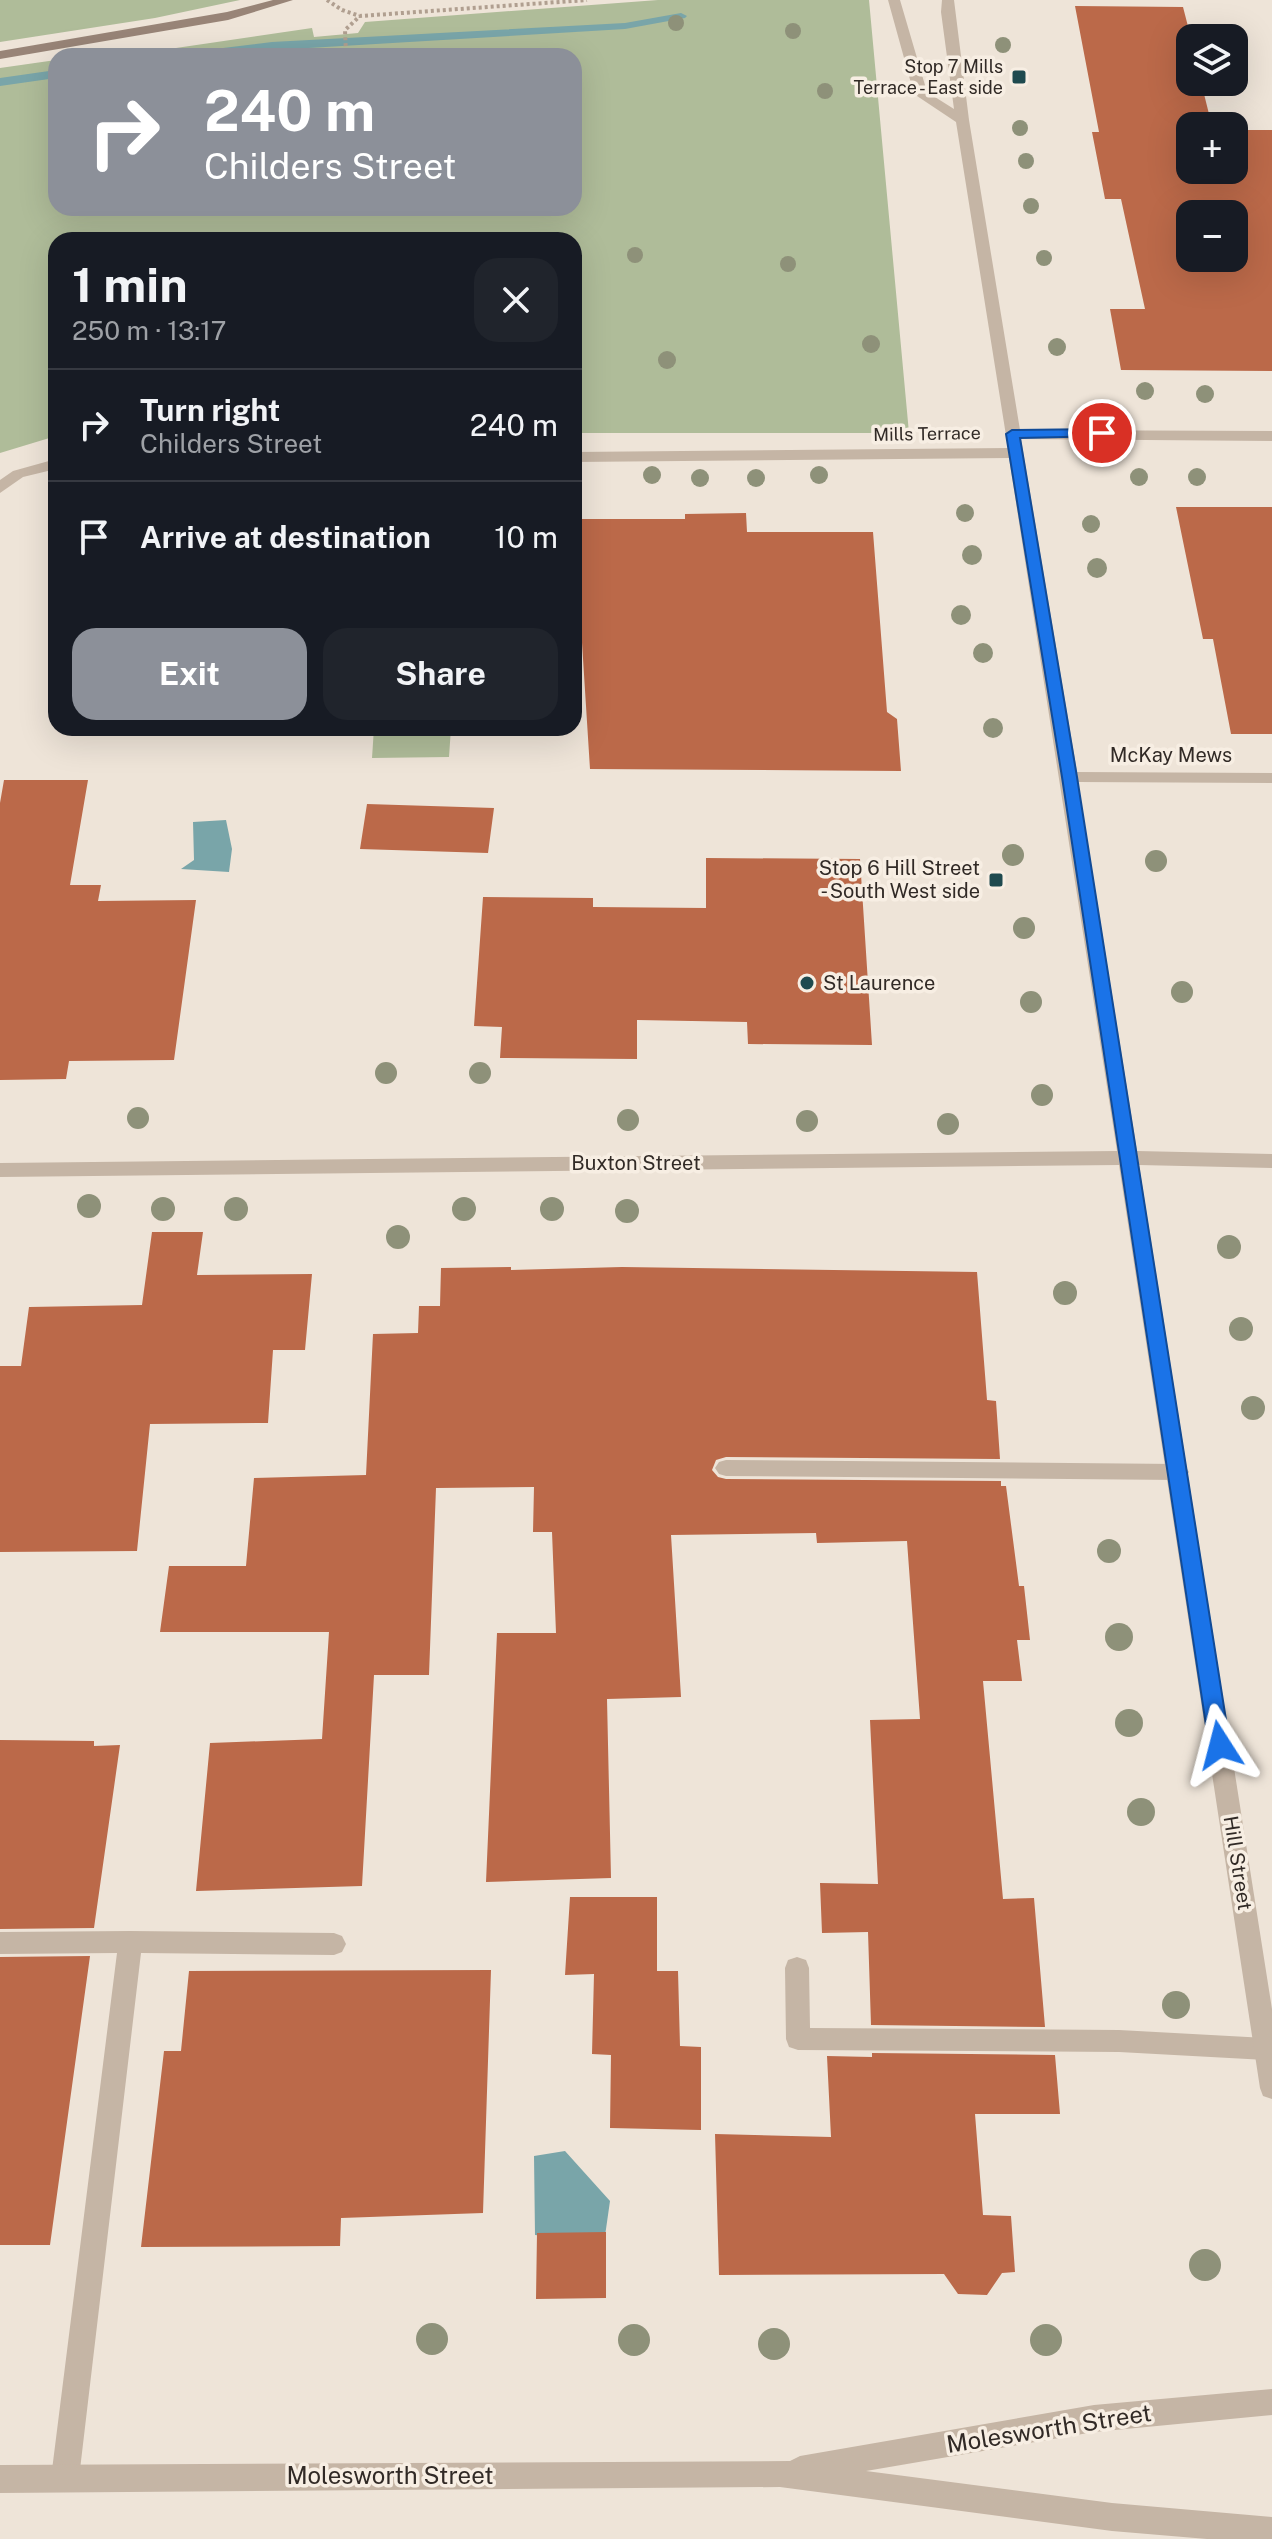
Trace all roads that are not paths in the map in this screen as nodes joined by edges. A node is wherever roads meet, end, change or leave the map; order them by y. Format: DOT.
graph roads {
  1 [pos="287,0"];
  2 [pos="894,0"];
  3 [pos="948,0"];
  4 [pos="0,55"];
  5 [pos="962,120"];
  6 [pos="1012,434"];
  7 [pos="1272,436"];
  8 [pos="1015,453"];
  9 [pos="582,457"];
  10 [pos="48,466"];
  11 [pos="0,488"];
  12 [pos="1069,777"];
  13 [pos="1272,778"];
  14 [pos="1128,1158"];
  15 [pos="1272,1161"];
  16 [pos="0,1170"];
  17 [pos="726,1468"];
  18 [pos="1178,1472"];
  19 [pos="130,1942"];
  20 [pos="0,1943"];
  21 [pos="334,1944"];
  22 [pos="797,1968"];
  23 [pos="1266,2049"];
  24 [pos="1272,2088"];
  25 [pos="1272,2402"];
  26 [pos="780,2473"];
  27 [pos="65,2478"];
  28 [pos="0,2479"];
  29 [pos="1272,2531"];
  1 -- 4 [label="street"];
  2 -- 5 [label="street"];
  3 -- 5 [label="street, Mills Terrace"];
  5 -- 6 [label="street, Mills Terrace"];
  6 -- 7 [label="street"];
  6 -- 8 [label="street, Mills Terrace"];
  8 -- 9 [label="street, Mills Terrace"];
  8 -- 12 [label="street, Hill Street"];
  10 -- 11 [label="street"];
  12 -- 13 [label="street, McKay Mews"];
  12 -- 14 [label="street, Hill Street"];
  14 -- 15 [label="street, Buxton Street"];
  14 -- 16 [label="street, Buxton Street"];
  14 -- 18 [label="street, Hill Street"];
  17 -- 18 [label="street"];
  18 -- 23 [label="street, Hill Street"];
  19 -- 20 [label="street"];
  19 -- 21 [label="street"];
  19 -- 27 [label="street"];
  22 -- 23 [label="street"];
  23 -- 24 [label="street, Hill Street"];
  25 -- 26 [label="street, Molesworth Street"];
  26 -- 27 [label="street, Molesworth Street"];
  26 -- 29 [label="street, Molesworth Street"];
  27 -- 28 [label="street, Molesworth Street"];
}
